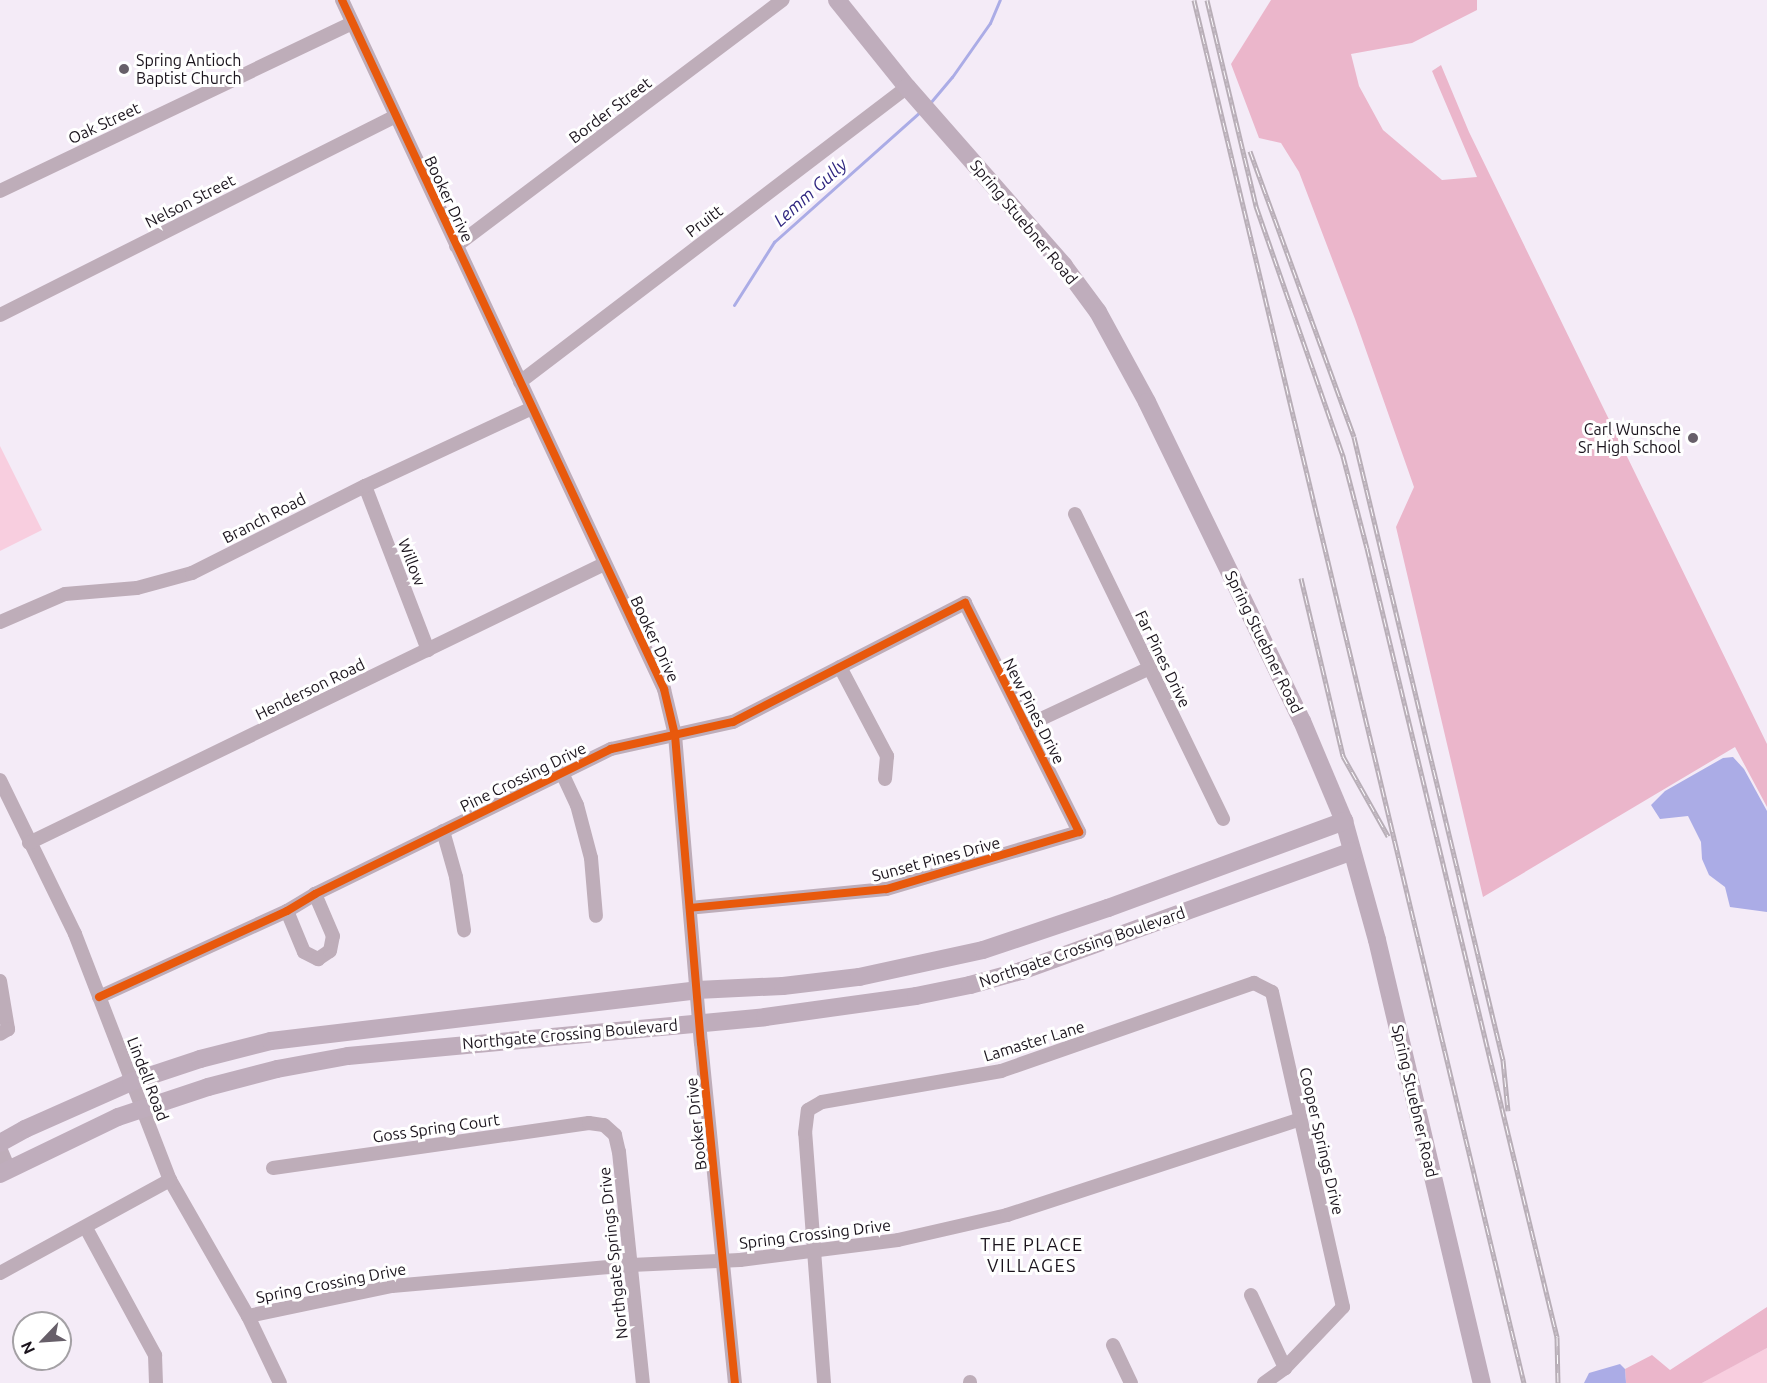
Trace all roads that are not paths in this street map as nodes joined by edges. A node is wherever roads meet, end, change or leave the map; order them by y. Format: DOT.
graph roads {
  1 [pos="342,0"];
  2 [pos="783,0"];
  3 [pos="837,0"];
  4 [pos="352,23"];
  5 [pos="908,87"];
  6 [pos="395,116"];
  7 [pos="0,191"];
  8 [pos="456,246"];
  9 [pos="0,315"];
  10 [pos="520,382"];
  11 [pos="532,408"];
  12 [pos="365,486"];
  13 [pos="1075,514"];
  14 [pos="604,564"];
  15 [pos="965,603"];
  16 [pos="0,622"];
  17 [pos="428,650"];
  18 [pos="840,667"];
  19 [pos="1150,668"];
  20 [pos="1026,726"];
  21 [pos="675,735"];
  22 [pos="562,772"];
  23 [pos="885,779"];
  24 [pos="0,780"];
  25 [pos="1222,819"];
  26 [pos="1344,821"];
  27 [pos="442,831"];
  28 [pos="1079,832"];
  29 [pos="29,843"];
  30 [pos="1352,851"];
  31 [pos="315,894"];
  32 [pos="1114,906"];
  33 [pos="690,908"];
  34 [pos="287,911"];
  35 [pos="596,916"];
  36 [pos="464,930"];
  37 [pos="1124,932"];
  38 [pos="914,963"];
  39 [pos="0,981"];
  40 [pos="1263,987"];
  41 [pos="697,990"];
  42 [pos="923,995"];
  43 [pos="99,997"];
  44 [pos="700,1022"];
  45 [pos="417,1024"];
  46 [pos="4,1032"];
  47 [pos="419,1048"];
  48 [pos="131,1082"];
  49 [pos="141,1109"];
  50 [pos="1300,1119"];
  51 [pos="604,1125"];
  52 [pos="0,1143"];
  53 [pos="0,1149"];
  54 [pos="273,1168"];
  55 [pos="5,1171"];
  56 [pos="170,1180"];
  57 [pos="86,1228"];
  58 [pos="812,1249"];
  59 [pos="724,1261"];
  60 [pos="631,1265"];
  61 [pos="0,1273"];
  62 [pos="1251,1295"];
  63 [pos="248,1316"];
  64 [pos="1113,1345"];
  65 [pos="1285,1368"];
  66 [pos="157,1382"];
  67 [pos="280,1383"];
  68 [pos="643,1383"];
  69 [pos="735,1383"];
  70 [pos="824,1383"];
  71 [pos="1131,1383"];
  72 [pos="1264,1383"];
  73 [pos="1482,1383"];
  1 -- 4 [label="street, Booker Drive"];
  2 -- 8 [label="street, Border Street"];
  3 -- 5 [label="main road, Spring Stuebner Road"];
  4 -- 6 [label="street, Booker Drive"];
  4 -- 7 [label="street, Oak Street"];
  5 -- 10 [label="street, Pruitt"];
  5 -- 26 [label="main road, Spring Stuebner Road"];
  6 -- 8 [label="street, Booker Drive"];
  6 -- 9 [label="street, Nelson Street"];
  8 -- 10 [label="street, Booker Drive"];
  10 -- 11 [label="street, Booker Drive"];
  11 -- 12 [label="street, Branch Road"];
  11 -- 14 [label="street, Booker Drive"];
  12 -- 16 [label="street, Branch Road"];
  12 -- 17 [label="street, Willow"];
  13 -- 19 [label="street, Far Pines Drive"];
  14 -- 17 [label="street, Henderson Road"];
  14 -- 21 [label="street, Booker Drive"];
  15 -- 18 [label="street, Pine Crossing Drive"];
  15 -- 20 [label="street, New Pines Drive"];
  17 -- 29 [label="street, Henderson Road"];
  18 -- 21 [label="street, Pine Crossing Drive"];
  18 -- 23 [label="street"];
  19 -- 20 [label="street"];
  19 -- 25 [label="street, Far Pines Drive"];
  20 -- 28 [label="street, New Pines Drive"];
  21 -- 22 [label="street, Pine Crossing Drive"];
  21 -- 33 [label="street, Booker Drive"];
  22 -- 27 [label="street, Pine Crossing Drive"];
  22 -- 35 [label="street"];
  24 -- 29 [label="street, Lindell Road"];
  26 -- 30 [label="main road, Spring Stuebner Road"];
  26 -- 32 [label="main road, Northgate Crossing Boulevard"];
  27 -- 31 [label="street, Pine Crossing Drive"];
  27 -- 36 [label="street"];
  28 -- 33 [label="street, Sunset Pines Drive"];
  29 -- 43 [label="street, Lindell Road"];
  30 -- 37 [label="main road, Northgate Crossing Boulevard"];
  30 -- 73 [label="main road, Spring Stuebner Road"];
  31 -- 34 [label="street, Pine Crossing Drive"];
  31 -- 34 [label="street"];
  32 -- 37 [label="main road"];
  32 -- 38 [label="main road, Northgate Crossing Boulevard"];
  33 -- 41 [label="street, Booker Drive"];
  34 -- 43 [label="street, Pine Crossing Drive"];
  37 -- 42 [label="main road, Northgate Crossing Boulevard"];
  38 -- 41 [label="main road, Northgate Crossing Boulevard"];
  38 -- 42 [label="main road"];
  39 -- 46 [label="street"];
  40 -- 50 [label="street, Cooper Springs Drive"];
  40 -- 58 [label="street, Lamaster Lane"];
  41 -- 44 [label="street, Booker Drive"];
  41 -- 45 [label="main road, Northgate Crossing Boulevard"];
  42 -- 44 [label="main road, Northgate Crossing Boulevard"];
  43 -- 48 [label="street, Lindell Road"];
  44 -- 47 [label="main road, Northgate Crossing Boulevard"];
  44 -- 59 [label="street, Booker Drive"];
  45 -- 47 [label="main road"];
  45 -- 48 [label="main road, Northgate Crossing Boulevard"];
  47 -- 49 [label="main road, Northgate Crossing Boulevard"];
  48 -- 49 [label="street, Lindell Road"];
  48 -- 52 [label="main road, Northgate Crossing Boulevard"];
  49 -- 55 [label="main road, Northgate Crossing Boulevard"];
  49 -- 56 [label="street, Lindell Road"];
  50 -- 58 [label="street, Spring Crossing Drive"];
  50 -- 65 [label="street, Cooper Springs Drive"];
  51 -- 54 [label="street, Goss Spring Court"];
  51 -- 60 [label="street, Northgate Springs Drive"];
  53 -- 55 [label="street"];
  56 -- 57 [label="street"];
  56 -- 63 [label="street, Lindell Road"];
  57 -- 61 [label="street"];
  57 -- 66 [label="street"];
  58 -- 59 [label="street, Spring Crossing Drive"];
  58 -- 70 [label="street"];
  59 -- 60 [label="street, Spring Crossing Drive"];
  59 -- 69 [label="street, Booker Drive"];
  60 -- 63 [label="street, Spring Crossing Drive"];
  60 -- 68 [label="street, Northgate Springs Drive"];
  62 -- 65 [label="street"];
  63 -- 67 [label="street, Lindell Road"];
  64 -- 71 [label="street"];
  65 -- 72 [label="street"];
}
